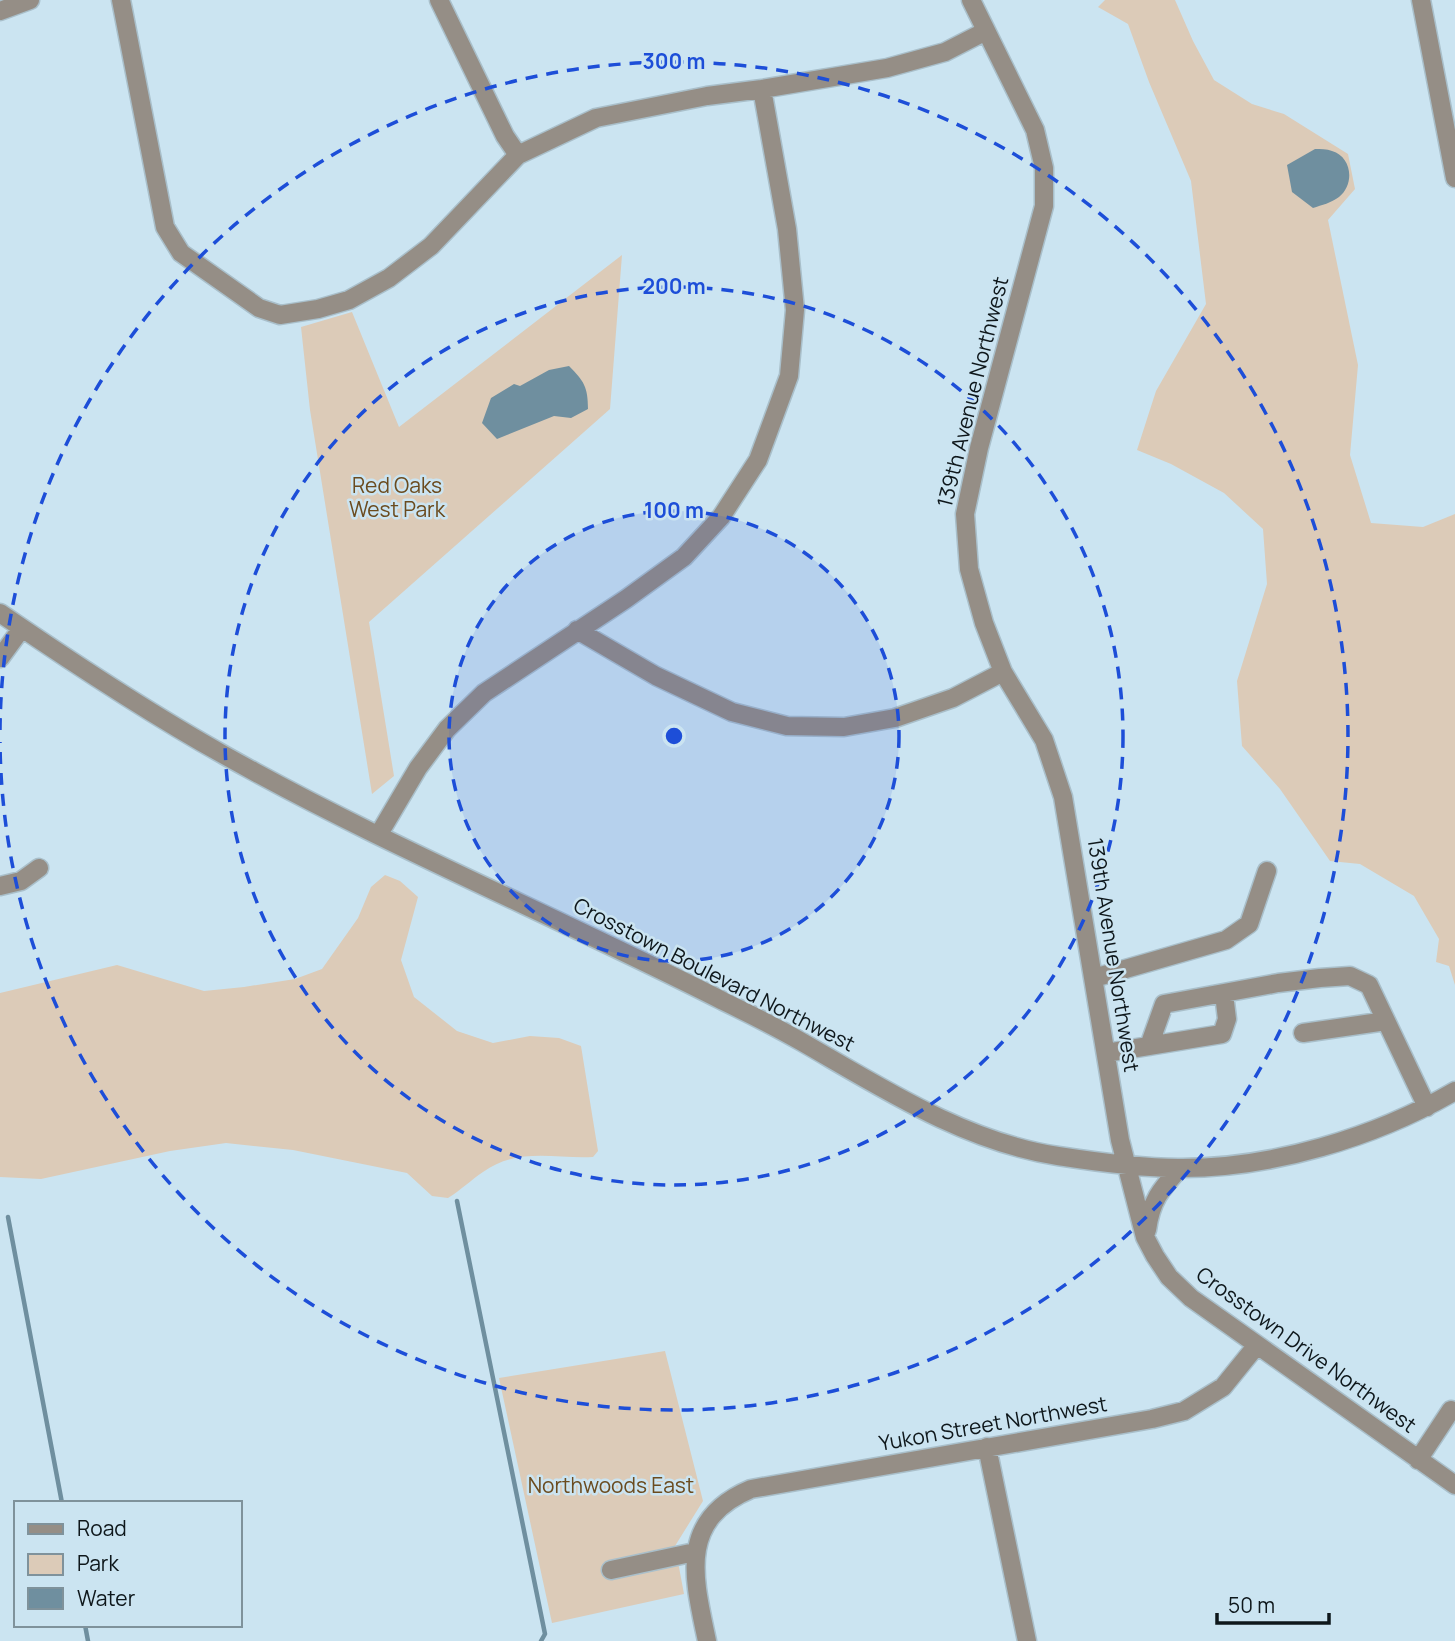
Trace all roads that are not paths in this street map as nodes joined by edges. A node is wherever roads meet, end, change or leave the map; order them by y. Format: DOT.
graph roads {
  1 [pos="30,0"];
  2 [pos="121,0"];
  3 [pos="439,0"];
  4 [pos="971,0"];
  5 [pos="1421,0"];
  6 [pos="0,11"];
  7 [pos="986,31"];
  8 [pos="762,89"];
  9 [pos="518,155"];
  10 [pos="1455,178"];
  11 [pos="0,612"];
  12 [pos="22,628"];
  13 [pos="577,630"];
  14 [pos="0,659"];
  15 [pos="1003,672"];
  16 [pos="379,834"];
  17 [pos="39,868"];
  18 [pos="1267,871"];
  19 [pos="0,886"];
  20 [pos="1094,978"];
  21 [pos="1224,993"];
  22 [pos="1386,1021"];
  23 [pos="1303,1033"];
  24 [pos="1149,1046"];
  25 [pos="1106,1053"];
  26 [pos="1455,1091"];
  27 [pos="1427,1107"];
  28 [pos="1128,1165"];
  29 [pos="1180,1168"];
  30 [pos="1145,1237"];
  31 [pos="1257,1345"];
  32 [pos="1451,1410"];
  33 [pos="988,1447"];
  34 [pos="1418,1460"];
  35 [pos="1455,1485"];
  36 [pos="695,1552"];
  37 [pos="611,1570"];
  38 [pos="707,1641"];
  39 [pos="1027,1641"];
  1 -- 6 [label="street"];
  2 -- 9 [label="street"];
  3 -- 9 [label="street"];
  4 -- 7 [label="street, 139th Avenue Northwest"];
  5 -- 10 [label="street"];
  7 -- 8 [label="street"];
  7 -- 15 [label="street, 139th Avenue Northwest"];
  8 -- 9 [label="street"];
  8 -- 13 [label="street"];
  11 -- 12 [label="street, Crosstown Boulevard Northwest"];
  12 -- 14 [label="street"];
  12 -- 16 [label="street, Crosstown Boulevard Northwest"];
  13 -- 15 [label="street"];
  13 -- 16 [label="street"];
  15 -- 20 [label="street, 139th Avenue Northwest"];
  16 -- 28 [label="street, Crosstown Boulevard Northwest"];
  17 -- 19 [label="street"];
  18 -- 20 [label="street"];
  20 -- 25 [label="street, 139th Avenue Northwest"];
  21 -- 22 [label="street"];
  21 -- 24 [label="street"];
  21 -- 24 [label="street"];
  22 -- 23 [label="street"];
  22 -- 27 [label="street"];
  24 -- 25 [label="street"];
  25 -- 28 [label="street, 139th Avenue Northwest"];
  26 -- 27 [label="street, Crosstown Boulevard Northwest"];
  27 -- 29 [label="street, Crosstown Boulevard Northwest"];
  28 -- 29 [label="street, Crosstown Boulevard Northwest"];
  28 -- 30 [label="street, Crosstown Drive Northwest"];
  29 -- 30 [label="street"];
  30 -- 31 [label="street, Crosstown Drive Northwest"];
  31 -- 33 [label="street, Yukon Street Northwest"];
  31 -- 34 [label="street, Crosstown Drive Northwest"];
  32 -- 34 [label="street"];
  33 -- 36 [label="street, Yukon Street Northwest"];
  33 -- 39 [label="street"];
  34 -- 35 [label="street, Crosstown Drive Northwest"];
  36 -- 37 [label="street"];
  36 -- 38 [label="street"];
}
